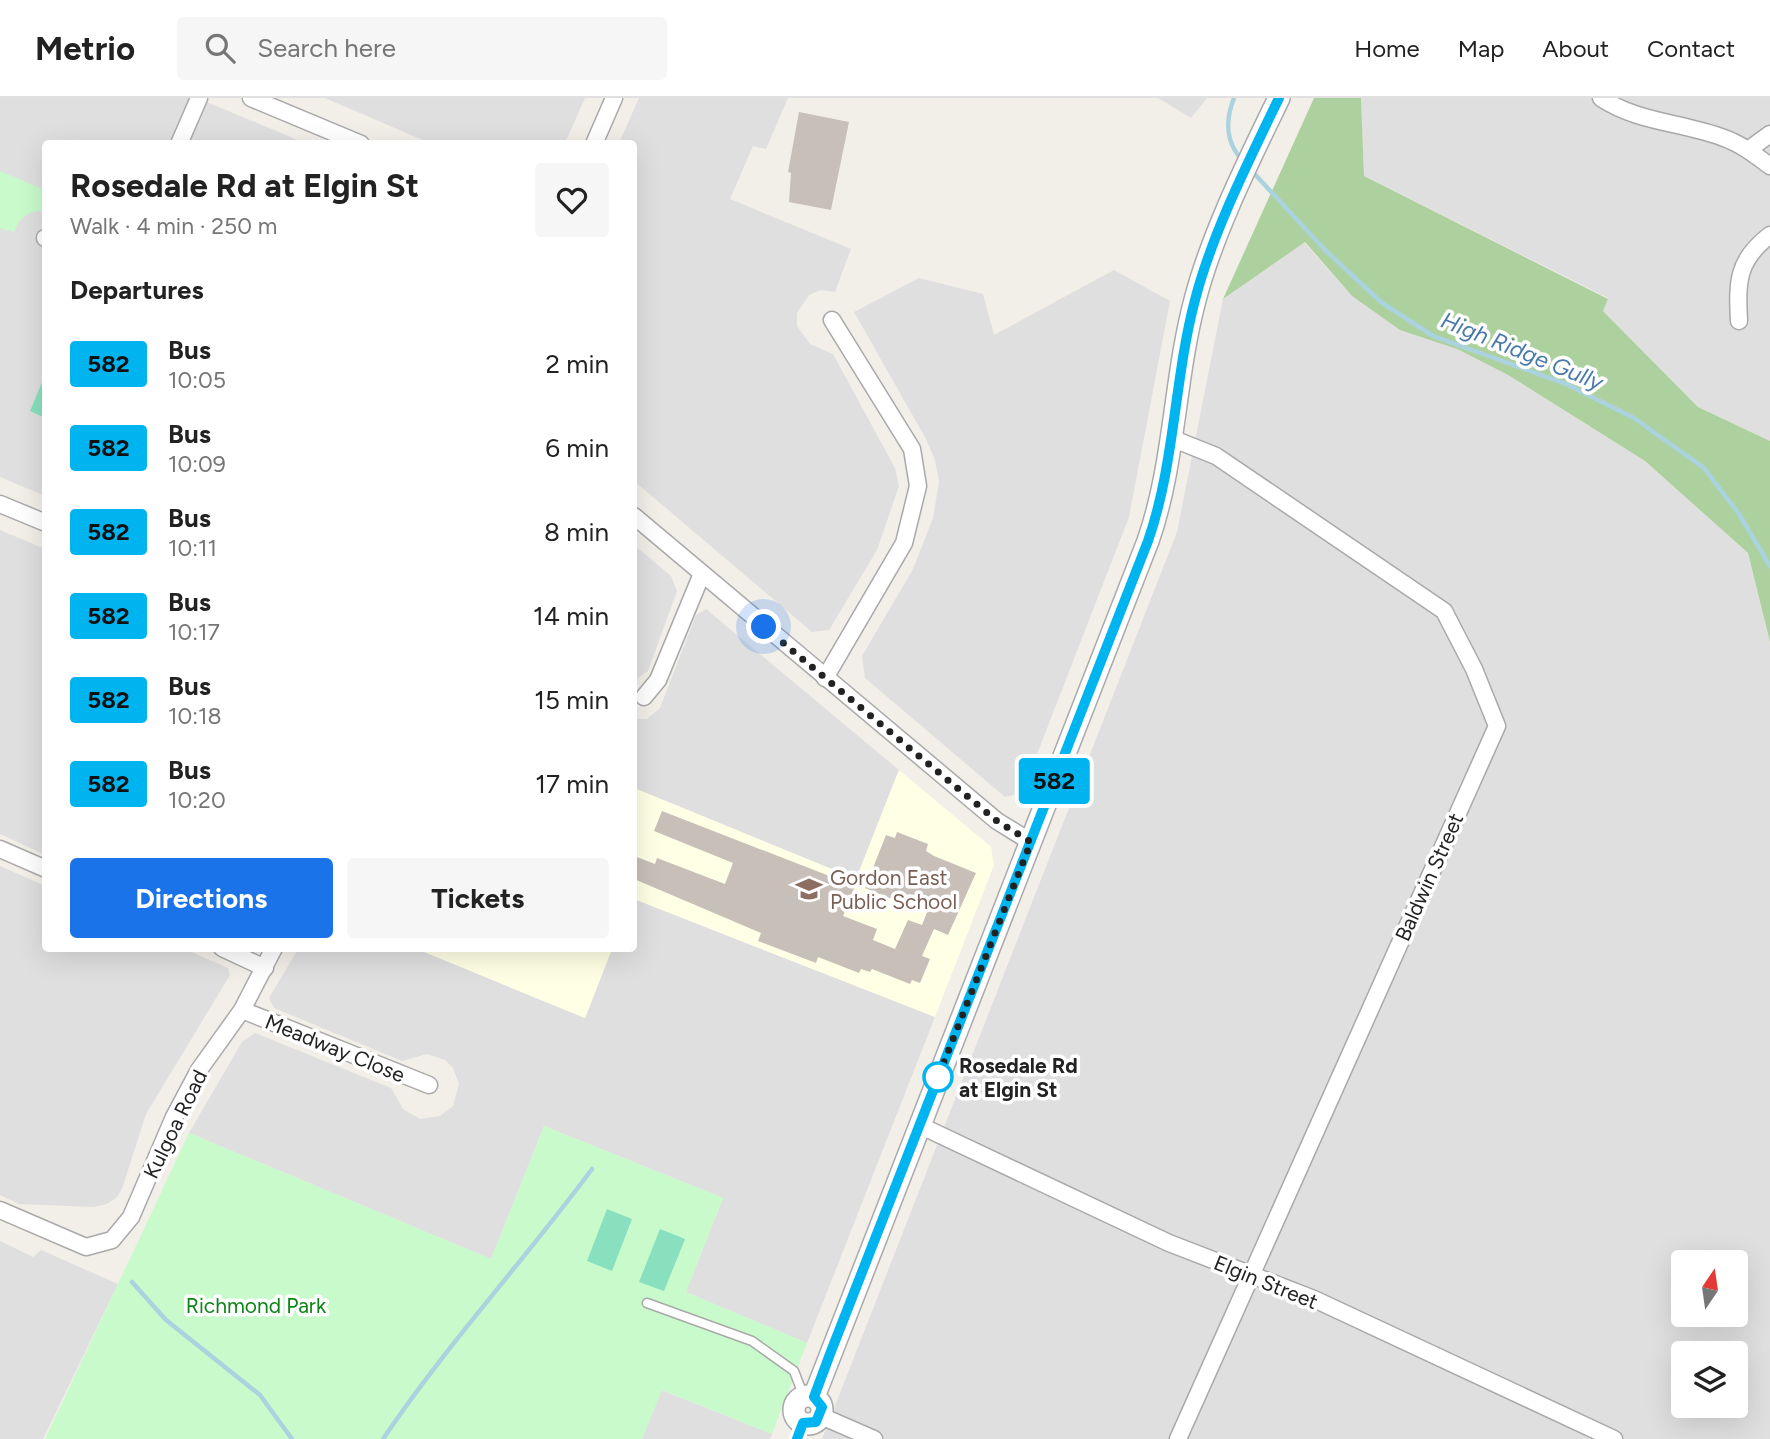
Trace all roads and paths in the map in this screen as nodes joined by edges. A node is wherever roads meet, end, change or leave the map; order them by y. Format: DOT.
graph roads {
  1 [pos="199,98"];
  2 [pos="251,98"];
  3 [pos="614,98"];
  4 [pos="1279,98"];
  5 [pos="1601,98"];
  6 [pos="1770,134"];
  7 [pos="181,140"];
  8 [pos="351,140"];
  9 [pos="596,140"];
  10 [pos="1748,150"];
  11 [pos="1770,166"];
  12 [pos="1770,235"];
  13 [pos="832,320"];
  14 [pos="1739,321"];
  15 [pos="1171,439"];
  16 [pos="0,504"];
  17 [pos="637,519"];
  18 [pos="42,521"];
  19 [pos="702,576"];
  20 [pos="825,678"];
  21 [pos="645,697"];
  22 [pos="1031,842"];
  23 [pos="0,849"];
  24 [pos="42,867"];
  25 [pos="231,952"];
  26 [pos="272,952"];
  27 [pos="265,968"];
  28 [pos="242,1010"];
  29 [pos="429,1085"];
  30 [pos="919,1125"];
  31 [pos="0,1210"];
  32 [pos="1251,1275"];
  33 [pos="647,1303"];
  34 [pos="808,1414"];
  35 [pos="874,1439"];
  36 [pos="1178,1439"];
  37 [pos="1614,1439"];
  1 -- 7 [label="street"];
  2 -- 8 [label="street"];
  3 -- 9 [label="street"];
  4 -- 15 [label="street"];
  5 -- 10 [label="street"];
  6 -- 10 [label="street"];
  10 -- 11 [label="street"];
  12 -- 14 [label="street"];
  13 -- 20 [label="street"];
  15 -- 22 [label="street"];
  15 -- 32 [label="street, Baldwin Street"];
  16 -- 18 [label="street"];
  17 -- 19 [label="street"];
  19 -- 20 [label="street"];
  19 -- 21 [label="street"];
  20 -- 22 [label="street"];
  22 -- 30 [label="street"];
  23 -- 24 [label="street"];
  25 -- 27 [label="street"];
  26 -- 27 [label="street, Kulgoa Road"];
  27 -- 28 [label="street, Kulgoa Road"];
  28 -- 29 [label="street, Meadway Close"];
  28 -- 31 [label="street, Kulgoa Road"];
  30 -- 32 [label="street, Elgin Street"];
  30 -- 34 [label="street"];
  32 -- 36 [label="street, Baldwin Street"];
  32 -- 37 [label="street, Elgin Street"];
  33 -- 34 [label="lane"];
  34 -- 35 [label="street"];
}
